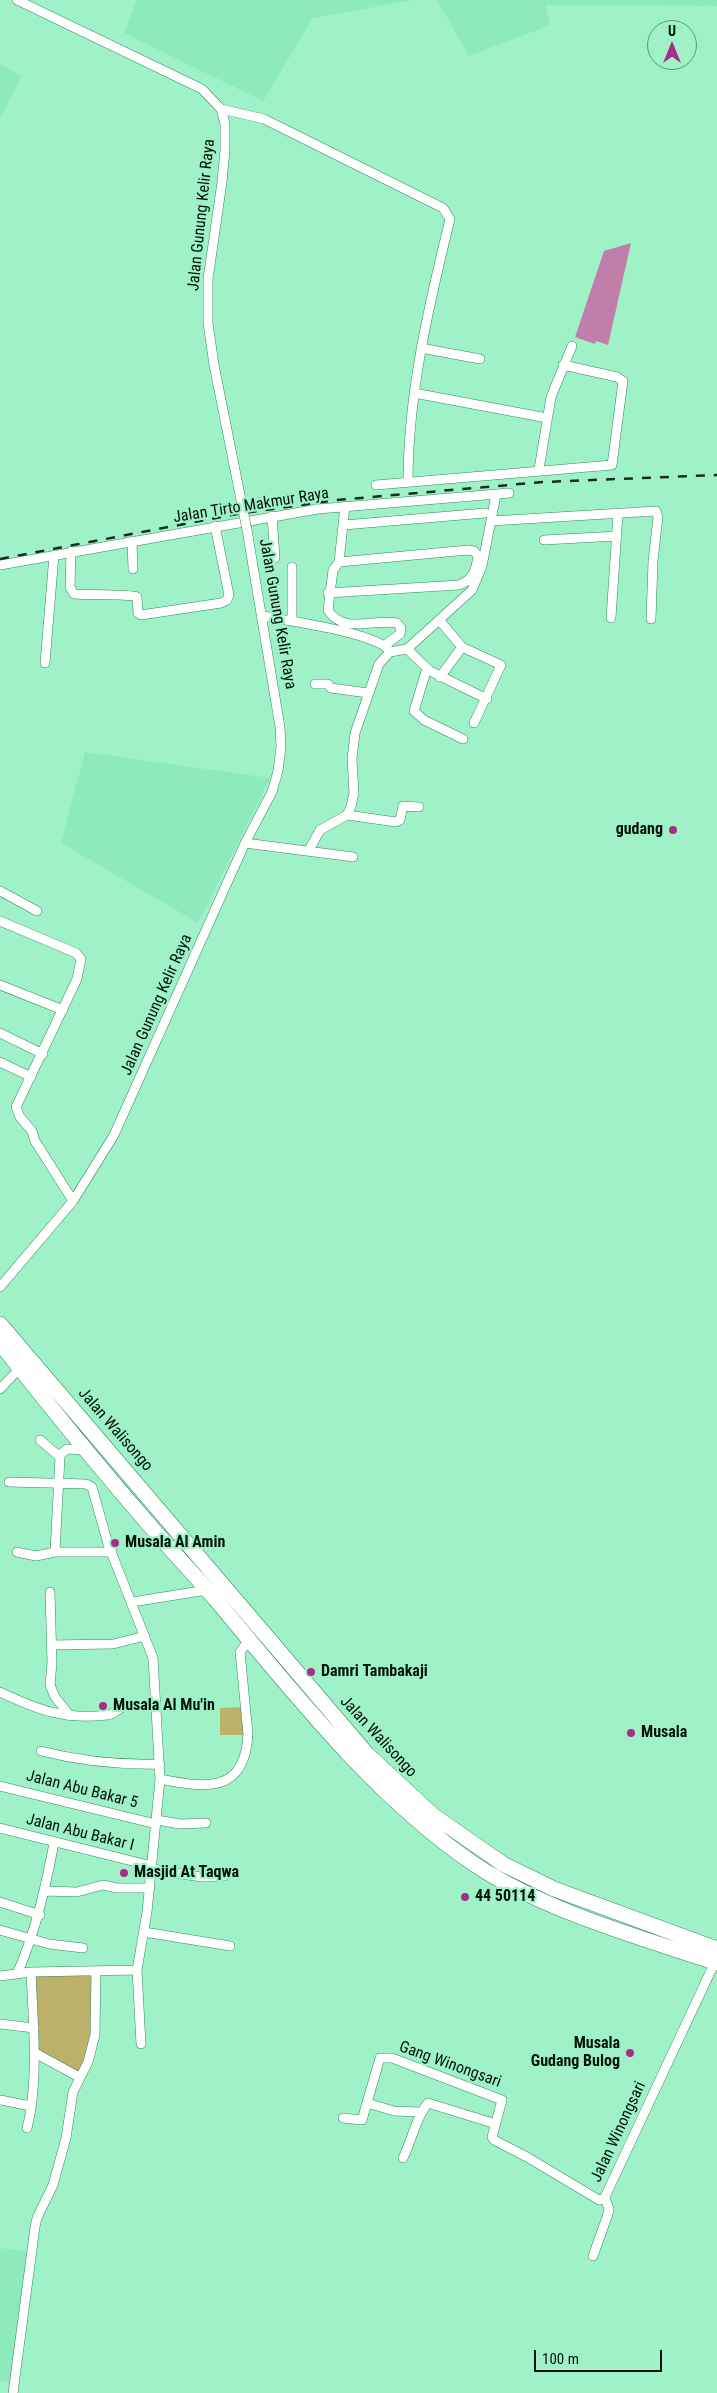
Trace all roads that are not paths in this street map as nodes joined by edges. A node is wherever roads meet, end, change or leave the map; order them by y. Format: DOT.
graph roads {
  1 [pos="17,0"];
  2 [pos="221,109"];
  3 [pos="572,346"];
  4 [pos="422,348"];
  5 [pos="480,359"];
  6 [pos="563,365"];
  7 [pos="414,393"];
  8 [pos="547,418"];
  9 [pos="539,469"];
  10 [pos="408,482"];
  11 [pos="376,485"];
  12 [pos="509,494"];
  13 [pos="496,495"];
  14 [pos="345,506"];
  15 [pos="485,513"];
  16 [pos="618,514"];
  17 [pos="272,516"];
  18 [pos="492,521"];
  19 [pos="344,525"];
  20 [pos="215,526"];
  21 [pos="617,536"];
  22 [pos="544,540"];
  23 [pos="132,541"];
  24 [pos="71,551"];
  25 [pos="54,555"];
  26 [pos="275,558"];
  27 [pos="339,562"];
  28 [pos="0,565"];
  29 [pos="292,567"];
  30 [pos="133,569"];
  31 [pos="328,593"];
  32 [pos="263,616"];
  33 [pos="611,618"];
  34 [pos="652,619"];
  35 [pos="292,621"];
  36 [pos="440,621"];
  37 [pos="462,647"];
  38 [pos="387,649"];
  39 [pos="406,649"];
  40 [pos="46,664"];
  41 [pos="426,668"];
  42 [pos="440,676"];
  43 [pos="315,684"];
  44 [pos="368,693"];
  45 [pos="487,698"];
  46 [pos="474,723"];
  47 [pos="463,739"];
  48 [pos="419,808"];
  49 [pos="347,815"];
  50 [pos="245,843"];
  51 [pos="308,850"];
  52 [pos="354,857"];
  53 [pos="0,891"];
  54 [pos="37,911"];
  55 [pos="0,920"];
  56 [pos="0,985"];
  57 [pos="63,1010"];
  58 [pos="0,1033"];
  59 [pos="43,1054"];
  60 [pos="0,1062"];
  61 [pos="31,1077"];
  62 [pos="73,1201"];
  63 [pos="0,1287"];
  64 [pos="0,1324"];
  65 [pos="0,1343"];
  66 [pos="20,1368"];
  67 [pos="0,1388"];
  68 [pos="40,1440"];
  69 [pos="87,1450"];
  70 [pos="60,1455"];
  71 [pos="9,1482"];
  72 [pos="57,1484"];
  73 [pos="17,1552"];
  74 [pos="55,1552"];
  75 [pos="112,1552"];
  76 [pos="207,1590"];
  77 [pos="50,1592"];
  78 [pos="132,1602"];
  79 [pos="145,1636"];
  80 [pos="249,1640"];
  81 [pos="51,1645"];
  82 [pos="0,1692"];
  83 [pos="155,1706"];
  84 [pos="70,1716"];
  85 [pos="41,1751"];
  86 [pos="160,1764"];
  87 [pos="160,1778"];
  88 [pos="0,1786"];
  89 [pos="157,1822"];
  90 [pos="206,1824"];
  91 [pos="0,1828"];
  92 [pos="54,1843"];
  93 [pos="152,1868"];
  94 [pos="224,1876"];
  95 [pos="150,1888"];
  96 [pos="45,1891"];
  97 [pos="0,1902"];
  98 [pos="40,1915"];
  99 [pos="0,1930"];
  100 [pos="144,1932"];
  101 [pos="32,1940"];
  102 [pos="230,1946"];
  103 [pos="83,1948"];
  104 [pos="716,1958"];
  105 [pos="137,1970"];
  106 [pos="96,1971"];
  107 [pos="30,1972"];
  108 [pos="17,1974"];
  109 [pos="0,1976"];
  110 [pos="0,2024"];
  111 [pos="34,2028"];
  112 [pos="141,2044"];
  113 [pos="35,2053"];
  114 [pos="79,2077"];
  115 [pos="0,2100"];
  116 [pos="367,2103"];
  117 [pos="31,2106"];
  118 [pos="420,2112"];
  119 [pos="343,2118"];
  120 [pos="496,2124"];
  121 [pos="27,2128"];
  122 [pos="494,2140"];
  123 [pos="403,2158"];
  124 [pos="605,2198"];
  125 [pos="593,2256"];
  126 [pos="13,2393"];
  1 -- 2 [label="street"];
  2 -- 4 [label="street"];
  2 -- 32 [label="street, Jalan Gunung Kelir Raya, bridge"];
  3 -- 6 [label="street"];
  4 -- 5 [label="street"];
  4 -- 7 [label="street"];
  6 -- 8 [label="street"];
  6 -- 9 [label="street"];
  7 -- 8 [label="street"];
  7 -- 10 [label="street"];
  8 -- 9 [label="street"];
  9 -- 10 [label="street"];
  10 -- 11 [label="street"];
  12 -- 13 [label="street, Jalan Tirto Makmur Raya"];
  13 -- 14 [label="street, Jalan Tirto Makmur Raya"];
  13 -- 18 [label="street"];
  14 -- 17 [label="street, Jalan Tirto Makmur Raya"];
  14 -- 19 [label="street"];
  15 -- 19 [label="street"];
  16 -- 18 [label="street"];
  16 -- 21 [label="street"];
  16 -- 34 [label="street"];
  17 -- 20 [label="street, Jalan Tirto Makmur Raya"];
  17 -- 26 [label="street"];
  18 -- 36 [label="street"];
  19 -- 27 [label="street"];
  20 -- 23 [label="street, Jalan Tirto Makmur Raya"];
  20 -- 24 [label="street"];
  21 -- 22 [label="street"];
  21 -- 33 [label="street"];
  23 -- 24 [label="street, Jalan Tirto Makmur Raya"];
  23 -- 30 [label="street"];
  24 -- 25 [label="street, Jalan Tirto Makmur Raya"];
  25 -- 28 [label="street, Jalan Tirto Makmur Raya"];
  25 -- 40 [label="street"];
  27 -- 31 [label="street"];
  27 -- 31 [label="street"];
  29 -- 35 [label="street"];
  31 -- 38 [label="street"];
  32 -- 35 [label="street"];
  32 -- 50 [label="street, Jalan Gunung Kelir Raya"];
  35 -- 38 [label="street"];
  36 -- 37 [label="street"];
  36 -- 39 [label="street"];
  37 -- 42 [label="street"];
  37 -- 45 [label="street"];
  38 -- 39 [label="street"];
  38 -- 44 [label="street"];
  39 -- 41 [label="street"];
  41 -- 42 [label="street"];
  41 -- 47 [label="street"];
  42 -- 45 [label="street"];
  43 -- 44 [label="street"];
  44 -- 49 [label="street"];
  45 -- 46 [label="street"];
  48 -- 49 [label="street"];
  49 -- 51 [label="street"];
  50 -- 51 [label="street"];
  50 -- 62 [label="street, Jalan Gunung Kelir Raya"];
  51 -- 52 [label="street"];
  53 -- 54 [label="street"];
  55 -- 57 [label="street"];
  56 -- 57 [label="street"];
  57 -- 59 [label="street"];
  58 -- 59 [label="street"];
  59 -- 61 [label="street"];
  60 -- 61 [label="street"];
  61 -- 62 [label="street"];
  62 -- 63 [label="street, Jalan Gunung Kelir Raya"];
  64 -- 104 [label="highway, Jalan Walisongo"];
  65 -- 66 [label="highway, Jalan Walisongo"];
  66 -- 67 [label="street"];
  66 -- 69 [label="highway, Jalan Walisongo"];
  68 -- 70 [label="street"];
  69 -- 70 [label="street"];
  69 -- 76 [label="highway, Jalan Walisongo"];
  70 -- 72 [label="street"];
  71 -- 72 [label="street"];
  72 -- 74 [label="street"];
  72 -- 75 [label="street"];
  73 -- 74 [label="street"];
  74 -- 75 [label="street"];
  75 -- 78 [label="street"];
  76 -- 78 [label="street"];
  76 -- 80 [label="highway, Jalan Walisongo"];
  77 -- 81 [label="street"];
  78 -- 79 [label="street"];
  79 -- 81 [label="street"];
  79 -- 83 [label="street"];
  80 -- 87 [label="street"];
  80 -- 104 [label="highway, Jalan Walisongo"];
  81 -- 84 [label="street"];
  82 -- 84 [label="street"];
  83 -- 84 [label="street"];
  83 -- 86 [label="street"];
  85 -- 86 [label="street"];
  86 -- 87 [label="street"];
  87 -- 89 [label="street"];
  88 -- 89 [label="street, Jalan Abu Bakar 5"];
  89 -- 90 [label="street, Jalan Abu Bakar 5"];
  89 -- 93 [label="street"];
  91 -- 92 [label="street, Jalan Abu Bakar I"];
  92 -- 93 [label="street, Jalan Abu Bakar I"];
  92 -- 96 [label="street"];
  93 -- 94 [label="street, Jalan Abu Bakar I"];
  93 -- 95 [label="street"];
  95 -- 96 [label="street"];
  95 -- 100 [label="street"];
  96 -- 98 [label="street"];
  97 -- 98 [label="street"];
  98 -- 101 [label="street"];
  99 -- 101 [label="street"];
  100 -- 102 [label="street"];
  100 -- 105 [label="street"];
  101 -- 103 [label="street"];
  101 -- 108 [label="street"];
  104 -- 124 [label="street, Jalan Winongsari"];
  105 -- 106 [label="street"];
  105 -- 112 [label="street"];
  106 -- 107 [label="street"];
  106 -- 114 [label="street"];
  107 -- 108 [label="street"];
  107 -- 111 [label="street"];
  108 -- 109 [label="street"];
  110 -- 111 [label="street"];
  111 -- 113 [label="street"];
  113 -- 114 [label="street"];
  113 -- 117 [label="street"];
  114 -- 126 [label="street"];
  115 -- 117 [label="street"];
  116 -- 118 [label="street"];
  116 -- 119 [label="street, Gang Winongsari"];
  116 -- 120 [label="street, Gang Winongsari"];
  117 -- 121 [label="street"];
  118 -- 120 [label="street"];
  118 -- 123 [label="street"];
  120 -- 122 [label="street, Gang Winongsari"];
  122 -- 124 [label="street, Jalan Winongsari"];
  124 -- 125 [label="street"];
}
